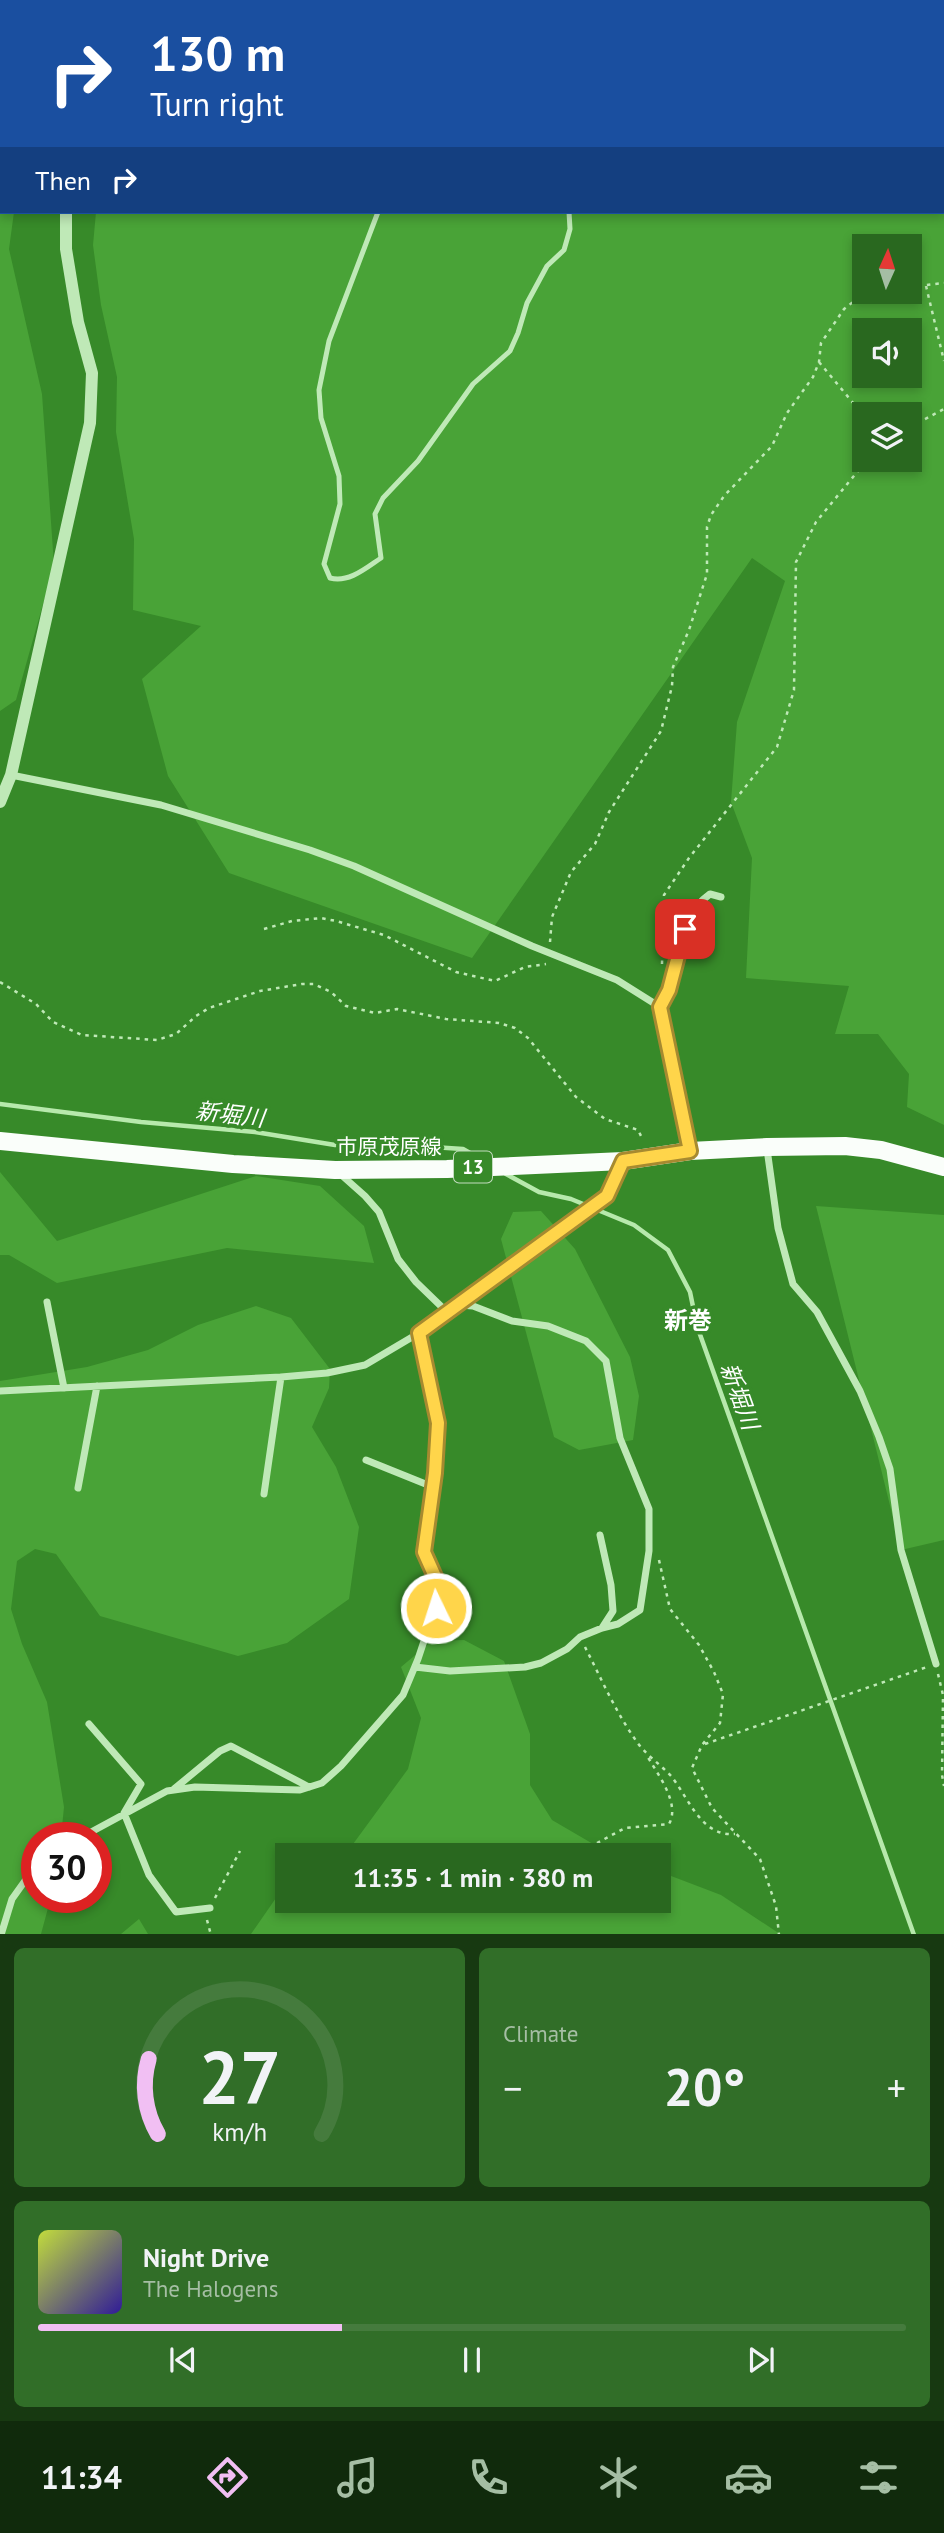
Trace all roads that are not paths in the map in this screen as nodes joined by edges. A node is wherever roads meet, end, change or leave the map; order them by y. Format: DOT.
graph roads {
  1 [pos="66,214"];
  2 [pos="377,214"];
  3 [pos="569,214"];
  4 [pos="11,775"];
  5 [pos="0,802"];
  6 [pos="721,897"];
  7 [pos="660,1007"];
  8 [pos="0,1141"];
  9 [pos="767,1147"];
  10 [pos="690,1151"];
  11 [pos="623,1161"];
  12 [pos="944,1167"];
  13 [pos="335,1170"];
  14 [pos="47,1302"];
  15 [pos="459,1304"];
  16 [pos="448,1313"];
  17 [pos="419,1333"];
  18 [pos="281,1377"];
  19 [pos="97,1386"];
  20 [pos="64,1388"];
  21 [pos="0,1391"];
  22 [pos="366,1460"];
  23 [pos="433,1487"];
  24 [pos="78,1488"];
  25 [pos="264,1494"];
  26 [pos="600,1535"];
  27 [pos="602,1628"];
  28 [pos="936,1664"];
  29 [pos="415,1667"];
  30 [pos="89,1724"];
  31 [pos="309,1787"];
  32 [pos="173,1790"];
  33 [pos="124,1813"];
  34 [pos="108,1822"];
  35 [pos="21,1886"];
  36 [pos="210,1908"];
  37 [pos="1,1934"];
  1 -- 4 [label="street"];
  2 -- 3 [label="lane"];
  4 -- 5 [label="street"];
  4 -- 7 [label="street"];
  6 -- 7 [label="street"];
  7 -- 10 [label="street"];
  8 -- 13 [label="main road, 市原茂原線 / 13"];
  9 -- 10 [label="main road, 市原茂原線 / 13"];
  9 -- 12 [label="main road, 市原茂原線 / 13"];
  9 -- 28 [label="street"];
  10 -- 11 [label="main road, 市原茂原線 / 13"];
  11 -- 13 [label="main road, 市原茂原線 / 13"];
  11 -- 15 [label="street"];
  13 -- 16 [label="street"];
  14 -- 20 [label="street"];
  15 -- 16 [label="street"];
  15 -- 27 [label="street"];
  16 -- 17 [label="street"];
  17 -- 18 [label="street"];
  17 -- 23 [label="street"];
  18 -- 19 [label="street"];
  18 -- 25 [label="street"];
  19 -- 20 [label="street"];
  19 -- 24 [label="street"];
  20 -- 21 [label="street"];
  22 -- 23 [label="street"];
  23 -- 29 [label="street"];
  26 -- 27 [label="street"];
  27 -- 29 [label="street"];
  29 -- 31 [label="street"];
  30 -- 33 [label="street"];
  31 -- 32 [label="street"];
  31 -- 32 [label="street"];
  32 -- 33 [label="street"];
  33 -- 34 [label="street"];
  33 -- 36 [label="street"];
  35 -- 37 [label="street"];
}
